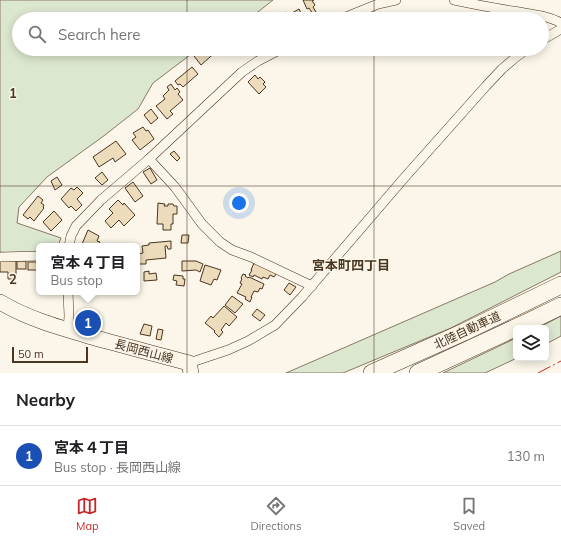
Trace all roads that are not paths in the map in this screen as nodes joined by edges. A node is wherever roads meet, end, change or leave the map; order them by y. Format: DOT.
graph roads {
  1 [pos="396,0"];
  2 [pos="454,0"];
  3 [pos="358,12"];
  4 [pos="517,12"];
  5 [pos="549,18"];
  6 [pos="561,23"];
  7 [pos="561,29"];
  8 [pos="549,36"];
  9 [pos="268,56"];
  10 [pos="518,56"];
  11 [pos="148,159"];
  12 [pos="69,243"];
  13 [pos="36,256"];
  14 [pos="0,257"];
  15 [pos="561,285"];
  16 [pos="312,286"];
  17 [pos="68,295"];
  18 [pos="0,302"];
  19 [pos="561,306"];
  20 [pos="68,330"];
  21 [pos="190,368"];
  22 [pos="372,373"];
  23 [pos="418,373"];
  1 -- 3 [label="street"];
  2 -- 4 [label="street"];
  5 -- 6 [label="street"];
  7 -- 8 [label="street"];
  9 -- 11 [label="street"];
  10 -- 16 [label="street"];
  11 -- 12 [label="street"];
  11 -- 16 [label="street"];
  13 -- 14 [label="street"];
  15 -- 22 [label="highway, 北陸自動車道"];
  16 -- 21 [label="street"];
  17 -- 20 [label="street"];
  18 -- 20 [label="main road, 長岡西山線"];
  19 -- 23 [label="highway, 北陸自動車道"];
  20 -- 21 [label="main road, 長岡西山線"];
}
